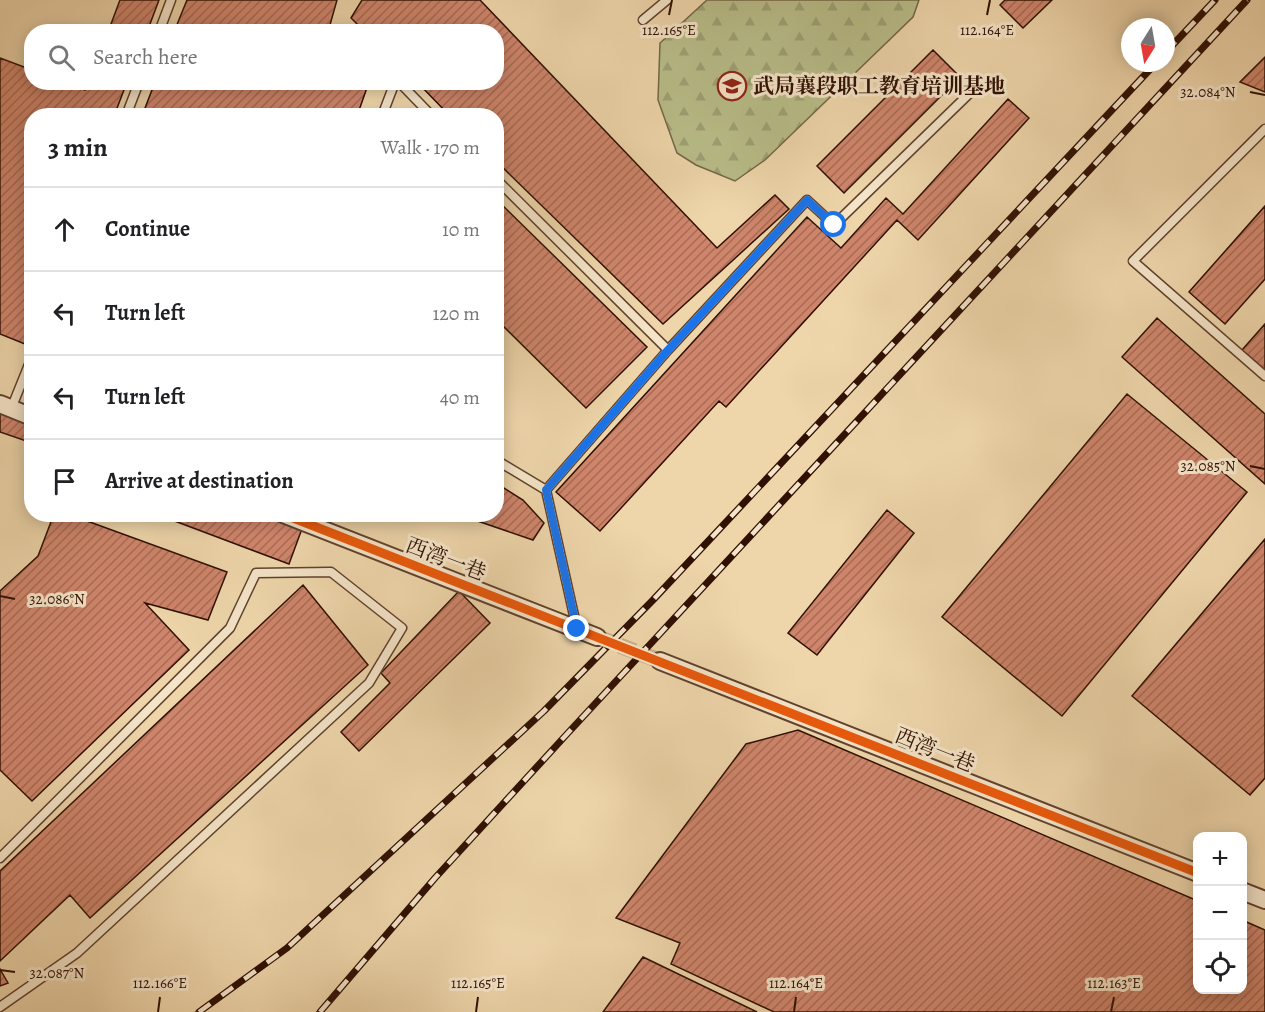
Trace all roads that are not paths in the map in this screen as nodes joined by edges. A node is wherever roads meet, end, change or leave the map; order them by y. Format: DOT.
graph roads {
  1 [pos="171,0"];
  2 [pos="667,0"];
  3 [pos="643,20"];
  4 [pos="162,24"];
  5 [pos="136,90"];
  6 [pos="393,90"];
  7 [pos="405,90"];
  8 [pos="973,90"];
  9 [pos="129,108"];
  10 [pos="386,108"];
  11 [pos="424,108"];
  12 [pos="1265,129"];
  13 [pos="504,187"];
  14 [pos="668,350"];
  15 [pos="24,372"];
  16 [pos="1265,376"];
  17 [pos="6,406"];
  18 [pos="24,414"];
  19 [pos="504,465"];
  20 [pos="546,490"];
  21 [pos="303,522"];
  22 [pos="577,629"];
  23 [pos="597,637"];
  24 [pos="660,661"];
  25 [pos="0,858"];
  26 [pos="1193,871"];
  27 [pos="1247,893"];
  28 [pos="1265,900"];
  29 [pos="0,1006"];
  1 -- 4 [label="lane"];
  2 -- 3 [label="lane"];
  5 -- 9 [label="lane"];
  6 -- 10 [label="lane"];
  7 -- 11 [label="lane"];
  8 -- 14 [label="lane"];
  12 -- 16 [label="lane"];
  13 -- 14 [label="lane"];
  14 -- 20 [label="lane"];
  15 -- 17 [label="lane"];
  17 -- 18 [label="street"];
  19 -- 20 [label="lane"];
  20 -- 22 [label="lane"];
  21 -- 22 [label="street, 西湾一巷"];
  22 -- 23 [label="street, 西湾一巷"];
  24 -- 26 [label="street, 西湾一巷"];
  25 -- 29 [label="lane"];
  27 -- 28 [label="street"];
}
